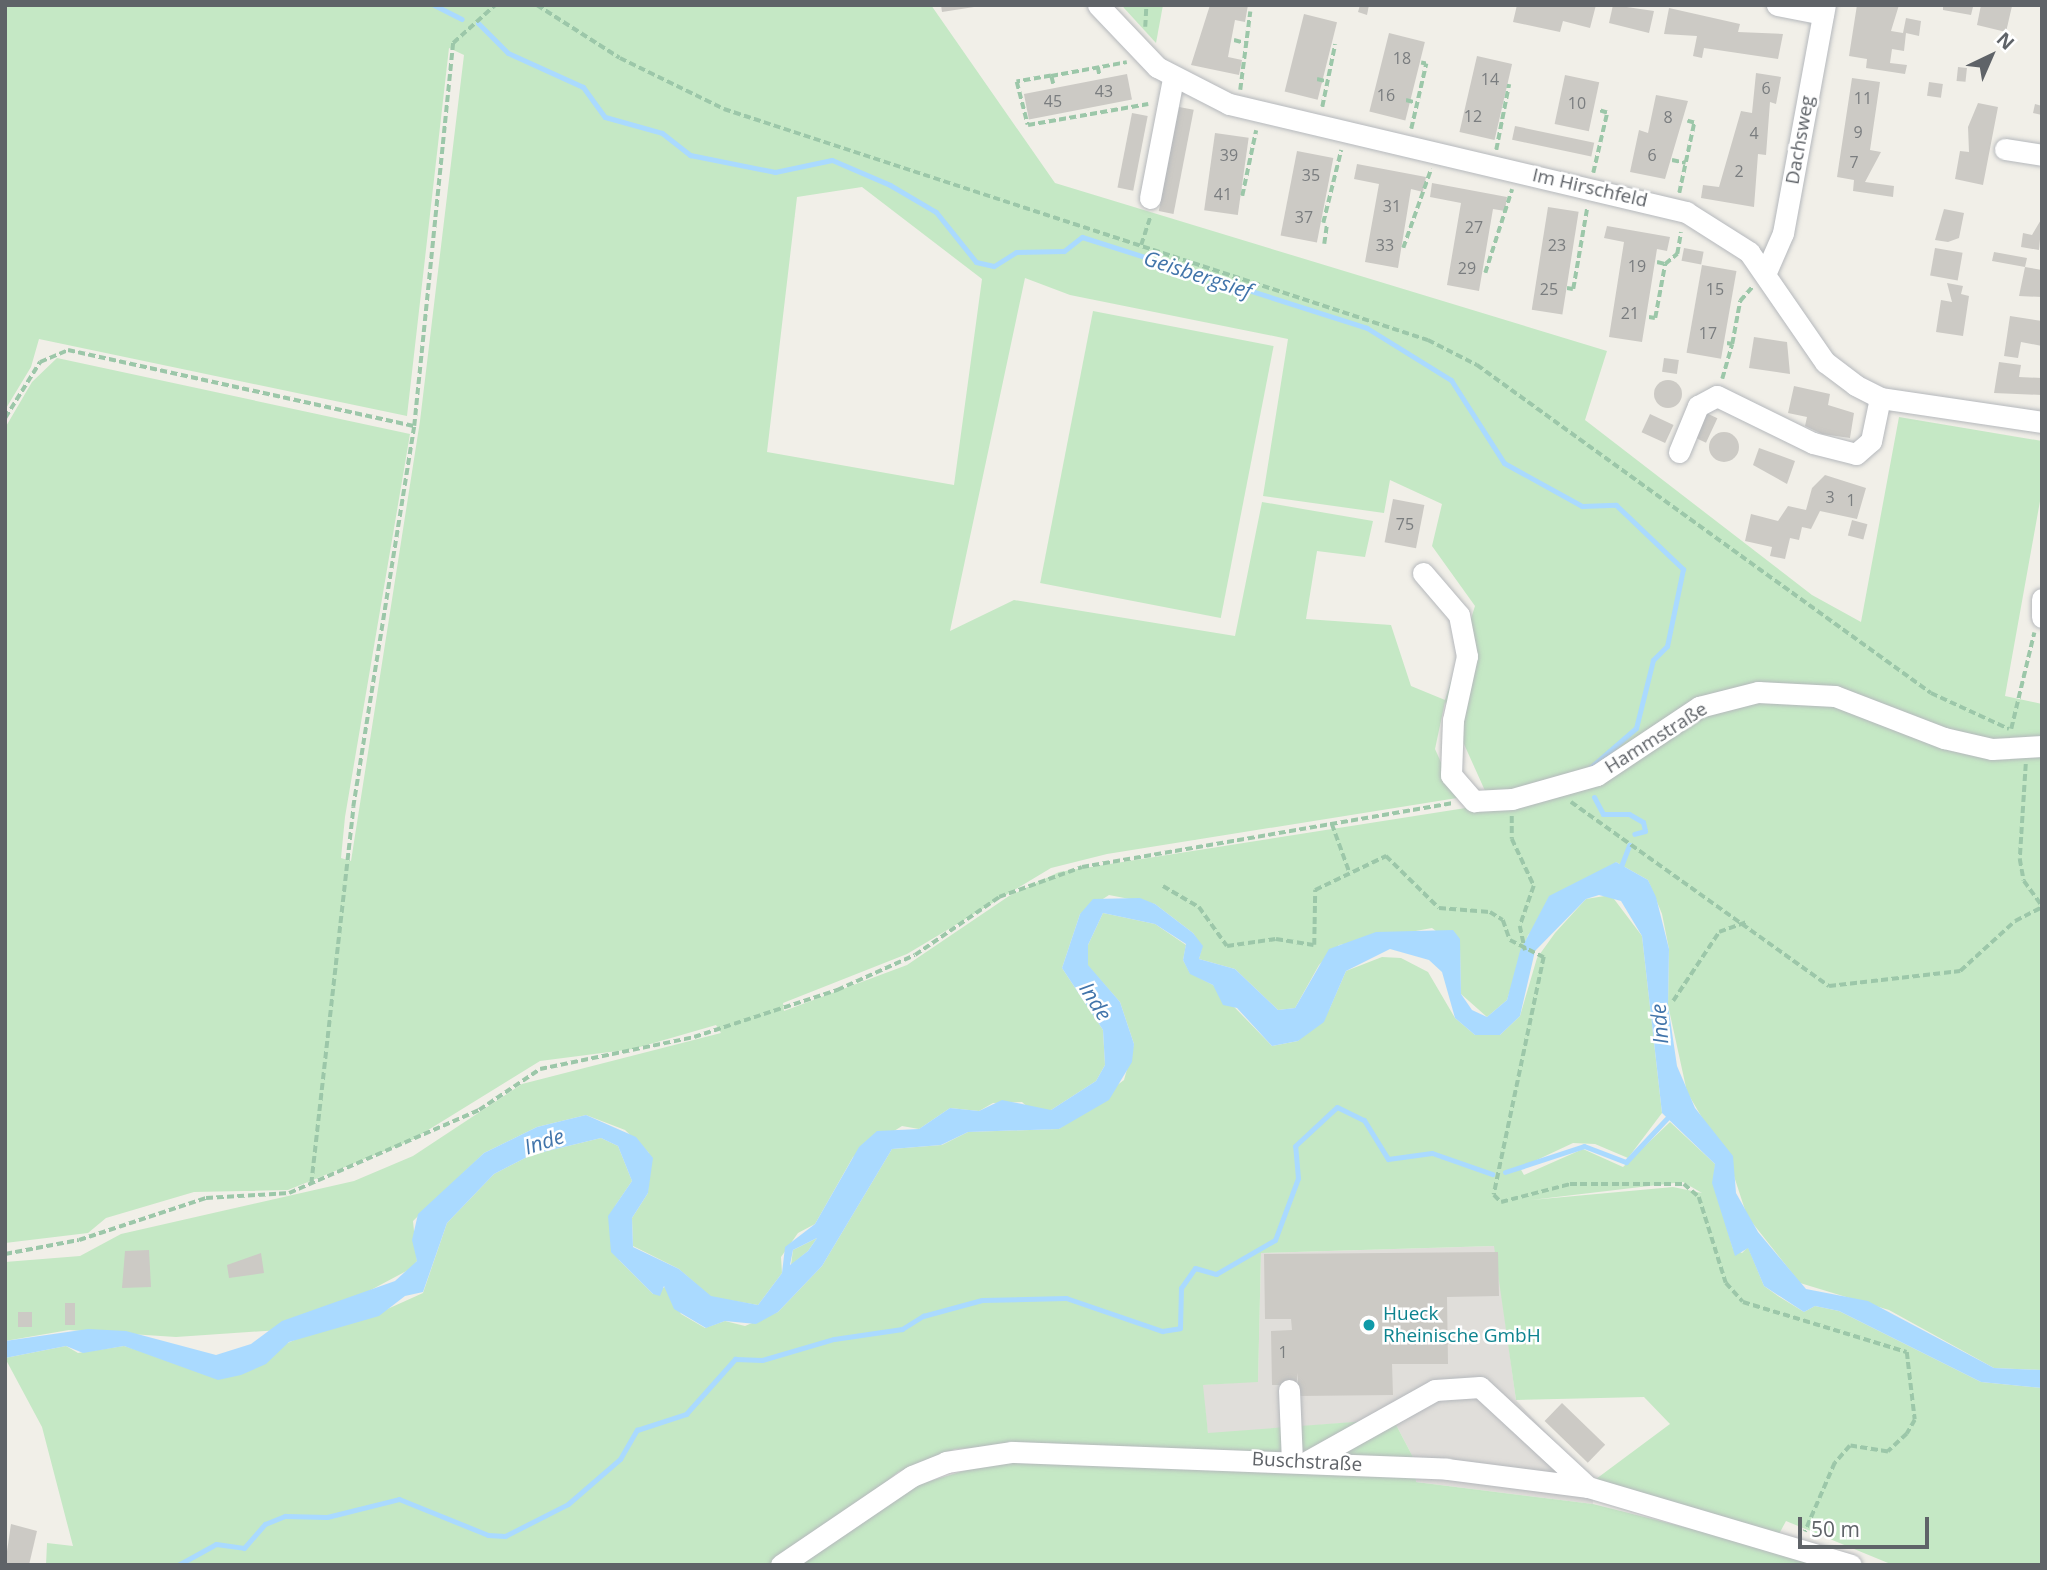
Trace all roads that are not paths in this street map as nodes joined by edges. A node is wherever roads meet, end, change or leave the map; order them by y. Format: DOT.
graph roads {
  1 [pos="1098,5"];
  2 [pos="1777,5"];
  3 [pos="1824,10"];
  4 [pos="1173,78"];
  5 [pos="2005,149"];
  6 [pos="2042,155"];
  7 [pos="1150,198"];
  8 [pos="1766,272"];
  9 [pos="1880,398"];
  10 [pos="2042,422"];
  11 [pos="1679,452"];
  12 [pos="1423,573"];
  13 [pos="2030,742"];
  14 [pos="1289,1390"];
  15 [pos="1293,1460"];
  16 [pos="1588,1487"];
  17 [pos="781,1565"];
  18 [pos="1851,1565"];
  1 -- 4 [label="street, Im Hirschfeld"];
  2 -- 3 [label="street"];
  3 -- 8 [label="street, Dachsweg"];
  4 -- 7 [label="street"];
  4 -- 8 [label="street, Im Hirschfeld"];
  5 -- 6 [label="street"];
  8 -- 9 [label="street, Im Hirschfeld"];
  9 -- 10 [label="street, Im Hirschfeld"];
  9 -- 11 [label="street"];
  12 -- 13 [label="street, Hammstraße"];
  14 -- 15 [label="street"];
  15 -- 16 [label="street, Buschstraße"];
  15 -- 16 [label="street"];
  15 -- 17 [label="street, Buschstraße"];
  16 -- 18 [label="street, Buschstraße"];
}
